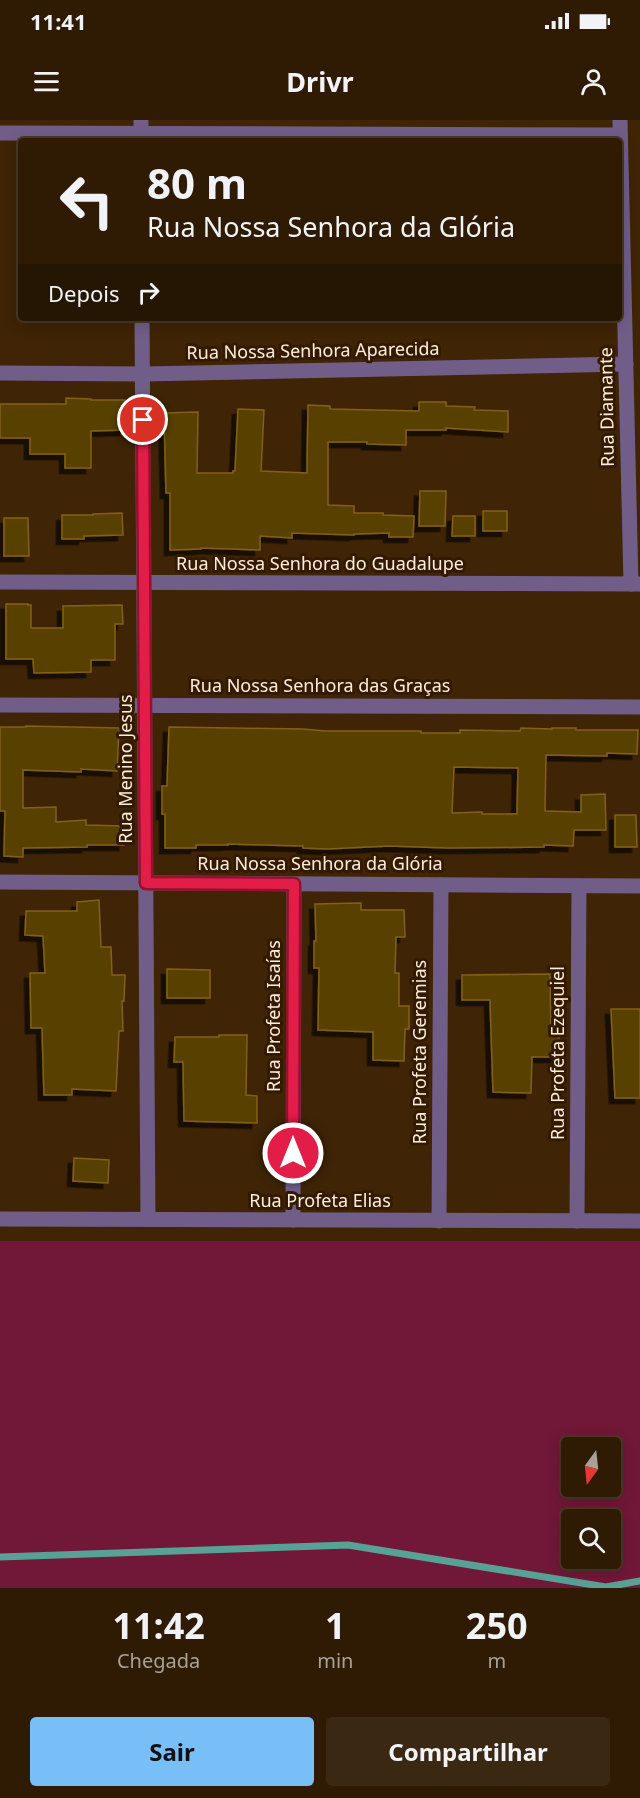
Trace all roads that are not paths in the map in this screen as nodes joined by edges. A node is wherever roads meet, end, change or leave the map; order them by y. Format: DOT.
graph roads {
  1 [pos="620,128"];
  2 [pos="141,132"];
  3 [pos="0,133"];
  4 [pos="622,207"];
  5 [pos="142,321"];
  6 [pos="626,364"];
  7 [pos="0,373"];
  8 [pos="143,374"];
  9 [pos="0,582"];
  10 [pos="144,582"];
  11 [pos="636,584"];
  12 [pos="145,704"];
  13 [pos="0,705"];
  14 [pos="640,707"];
  15 [pos="0,882"];
  16 [pos="146,883"];
  17 [pos="294,884"];
  18 [pos="441,885"];
  19 [pos="579,885"];
  20 [pos="640,886"];
  21 [pos="0,1219"];
  22 [pos="148,1219"];
  23 [pos="293,1220"];
  24 [pos="438,1221"];
  25 [pos="577,1221"];
  26 [pos="640,1221"];
  1 -- 2 [label="street"];
  2 -- 3 [label="street"];
  4 -- 6 [label="street, Rua Diamante"];
  5 -- 8 [label="street, Rua Menino Jesus"];
  6 -- 8 [label="street, Rua Nossa Senhora Aparecida"];
  6 -- 11 [label="street, Rua Diamante"];
  7 -- 8 [label="street, Rua Nossa Senhora Aparecida"];
  8 -- 10 [label="street, Rua Menino Jesus"];
  9 -- 10 [label="street, Rua Nossa Senhora do Guadalupe"];
  10 -- 11 [label="street, Rua Nossa Senhora do Guadalupe"];
  10 -- 12 [label="street, Rua Menino Jesus"];
  12 -- 13 [label="street, Rua Nossa Senhora das Graças"];
  12 -- 14 [label="street, Rua Nossa Senhora das Graças"];
  12 -- 16 [label="street, Rua Menino Jesus"];
  15 -- 16 [label="street, Rua Nossa Senhora da Glória"];
  16 -- 17 [label="street, Rua Nossa Senhora da Glória"];
  16 -- 22 [label="street, Rua Menino Jesus"];
  17 -- 18 [label="street, Rua Nossa Senhora da Glória"];
  17 -- 23 [label="street, Rua Profeta Isaías"];
  18 -- 19 [label="street, Rua Nossa Senhora da Glória"];
  18 -- 24 [label="street, Rua Profeta Geremias"];
  19 -- 20 [label="street, Rua Nossa Senhora da Glória"];
  19 -- 25 [label="street, Rua Profeta Ezequiel"];
  21 -- 22 [label="street, Rua Profeta Elias"];
  22 -- 23 [label="street, Rua Profeta Elias"];
  23 -- 24 [label="street, Rua Profeta Elias"];
  24 -- 25 [label="street, Rua Profeta Elias"];
  25 -- 26 [label="street, Rua Profeta Elias"];
}
